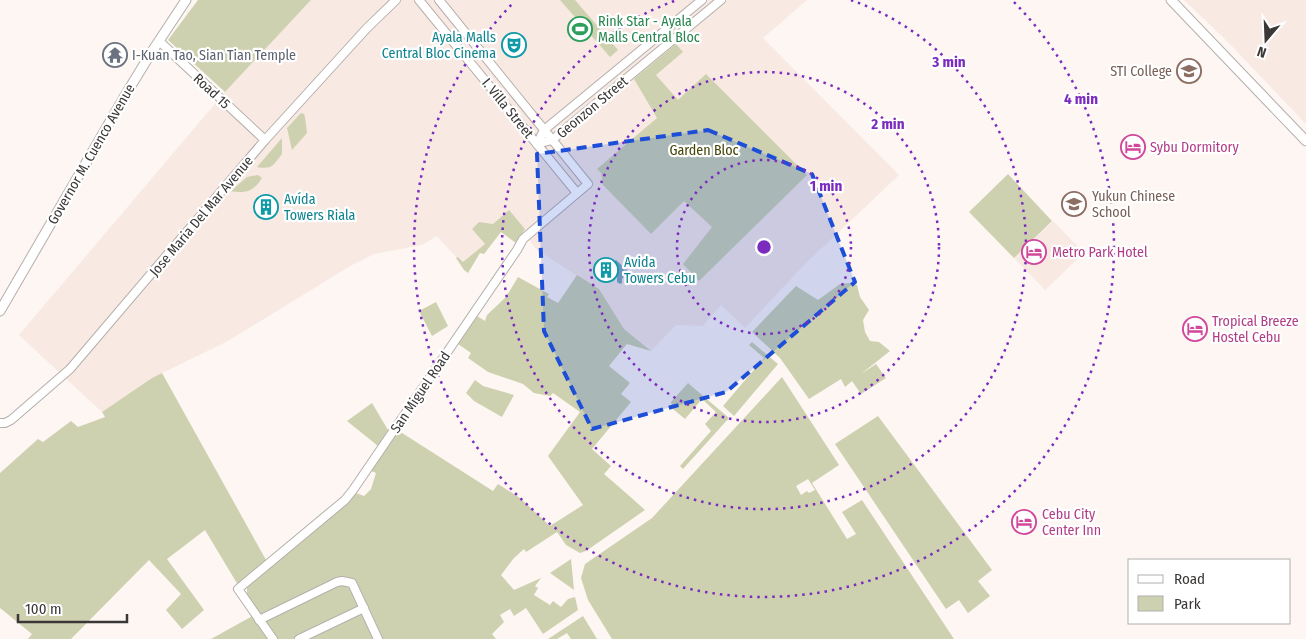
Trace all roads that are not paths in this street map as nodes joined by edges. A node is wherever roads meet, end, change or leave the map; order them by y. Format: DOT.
graph roads {
  1 [pos="186,0"];
  2 [pos="396,0"];
  3 [pos="419,0"];
  4 [pos="439,0"];
  5 [pos="702,0"];
  6 [pos="721,0"];
  7 [pos="1171,0"];
  8 [pos="158,41"];
  9 [pos="544,130"];
  10 [pos="265,140"];
  11 [pos="552,140"];
  12 [pos="1306,141"];
  13 [pos="537,144"];
  14 [pos="588,184"];
  15 [pos="577,193"];
  16 [pos="0,311"];
  17 [pos="0,423"];
  18 [pos="364,608"];
  19 [pos="259,620"];
  20 [pos="273,639"];
  21 [pos="299,639"];
  22 [pos="378,639"];
  1 -- 8 [label="main road, Governor M. Cuenco Avenue"];
  2 -- 10 [label="street, Jose Maria Del Mar Avenue"];
  3 -- 13 [label="street, I. Villa Street"];
  4 -- 9 [label="street, I. Villa Street"];
  5 -- 9 [label="street, Geonzon Street"];
  6 -- 11 [label="street, Geonzon Street"];
  7 -- 12 [label="main road"];
  8 -- 10 [label="street, Road 15"];
  8 -- 16 [label="main road, Governor M. Cuenco Avenue"];
  9 -- 11 [label="street, I. Villa Street"];
  9 -- 13 [label="street, Geonzon Street"];
  10 -- 17 [label="street, Jose Maria Del Mar Avenue"];
  11 -- 13 [label="street, Geonzon Street"];
  11 -- 14 [label="street, I. Villa Street"];
  13 -- 15 [label="street, I. Villa Street"];
  14 -- 15 [label="street, San Miguel Road"];
  15 -- 19 [label="street, San Miguel Road"];
  18 -- 19 [label="street"];
  18 -- 21 [label="street"];
  18 -- 22 [label="street"];
  19 -- 20 [label="street"];
}
